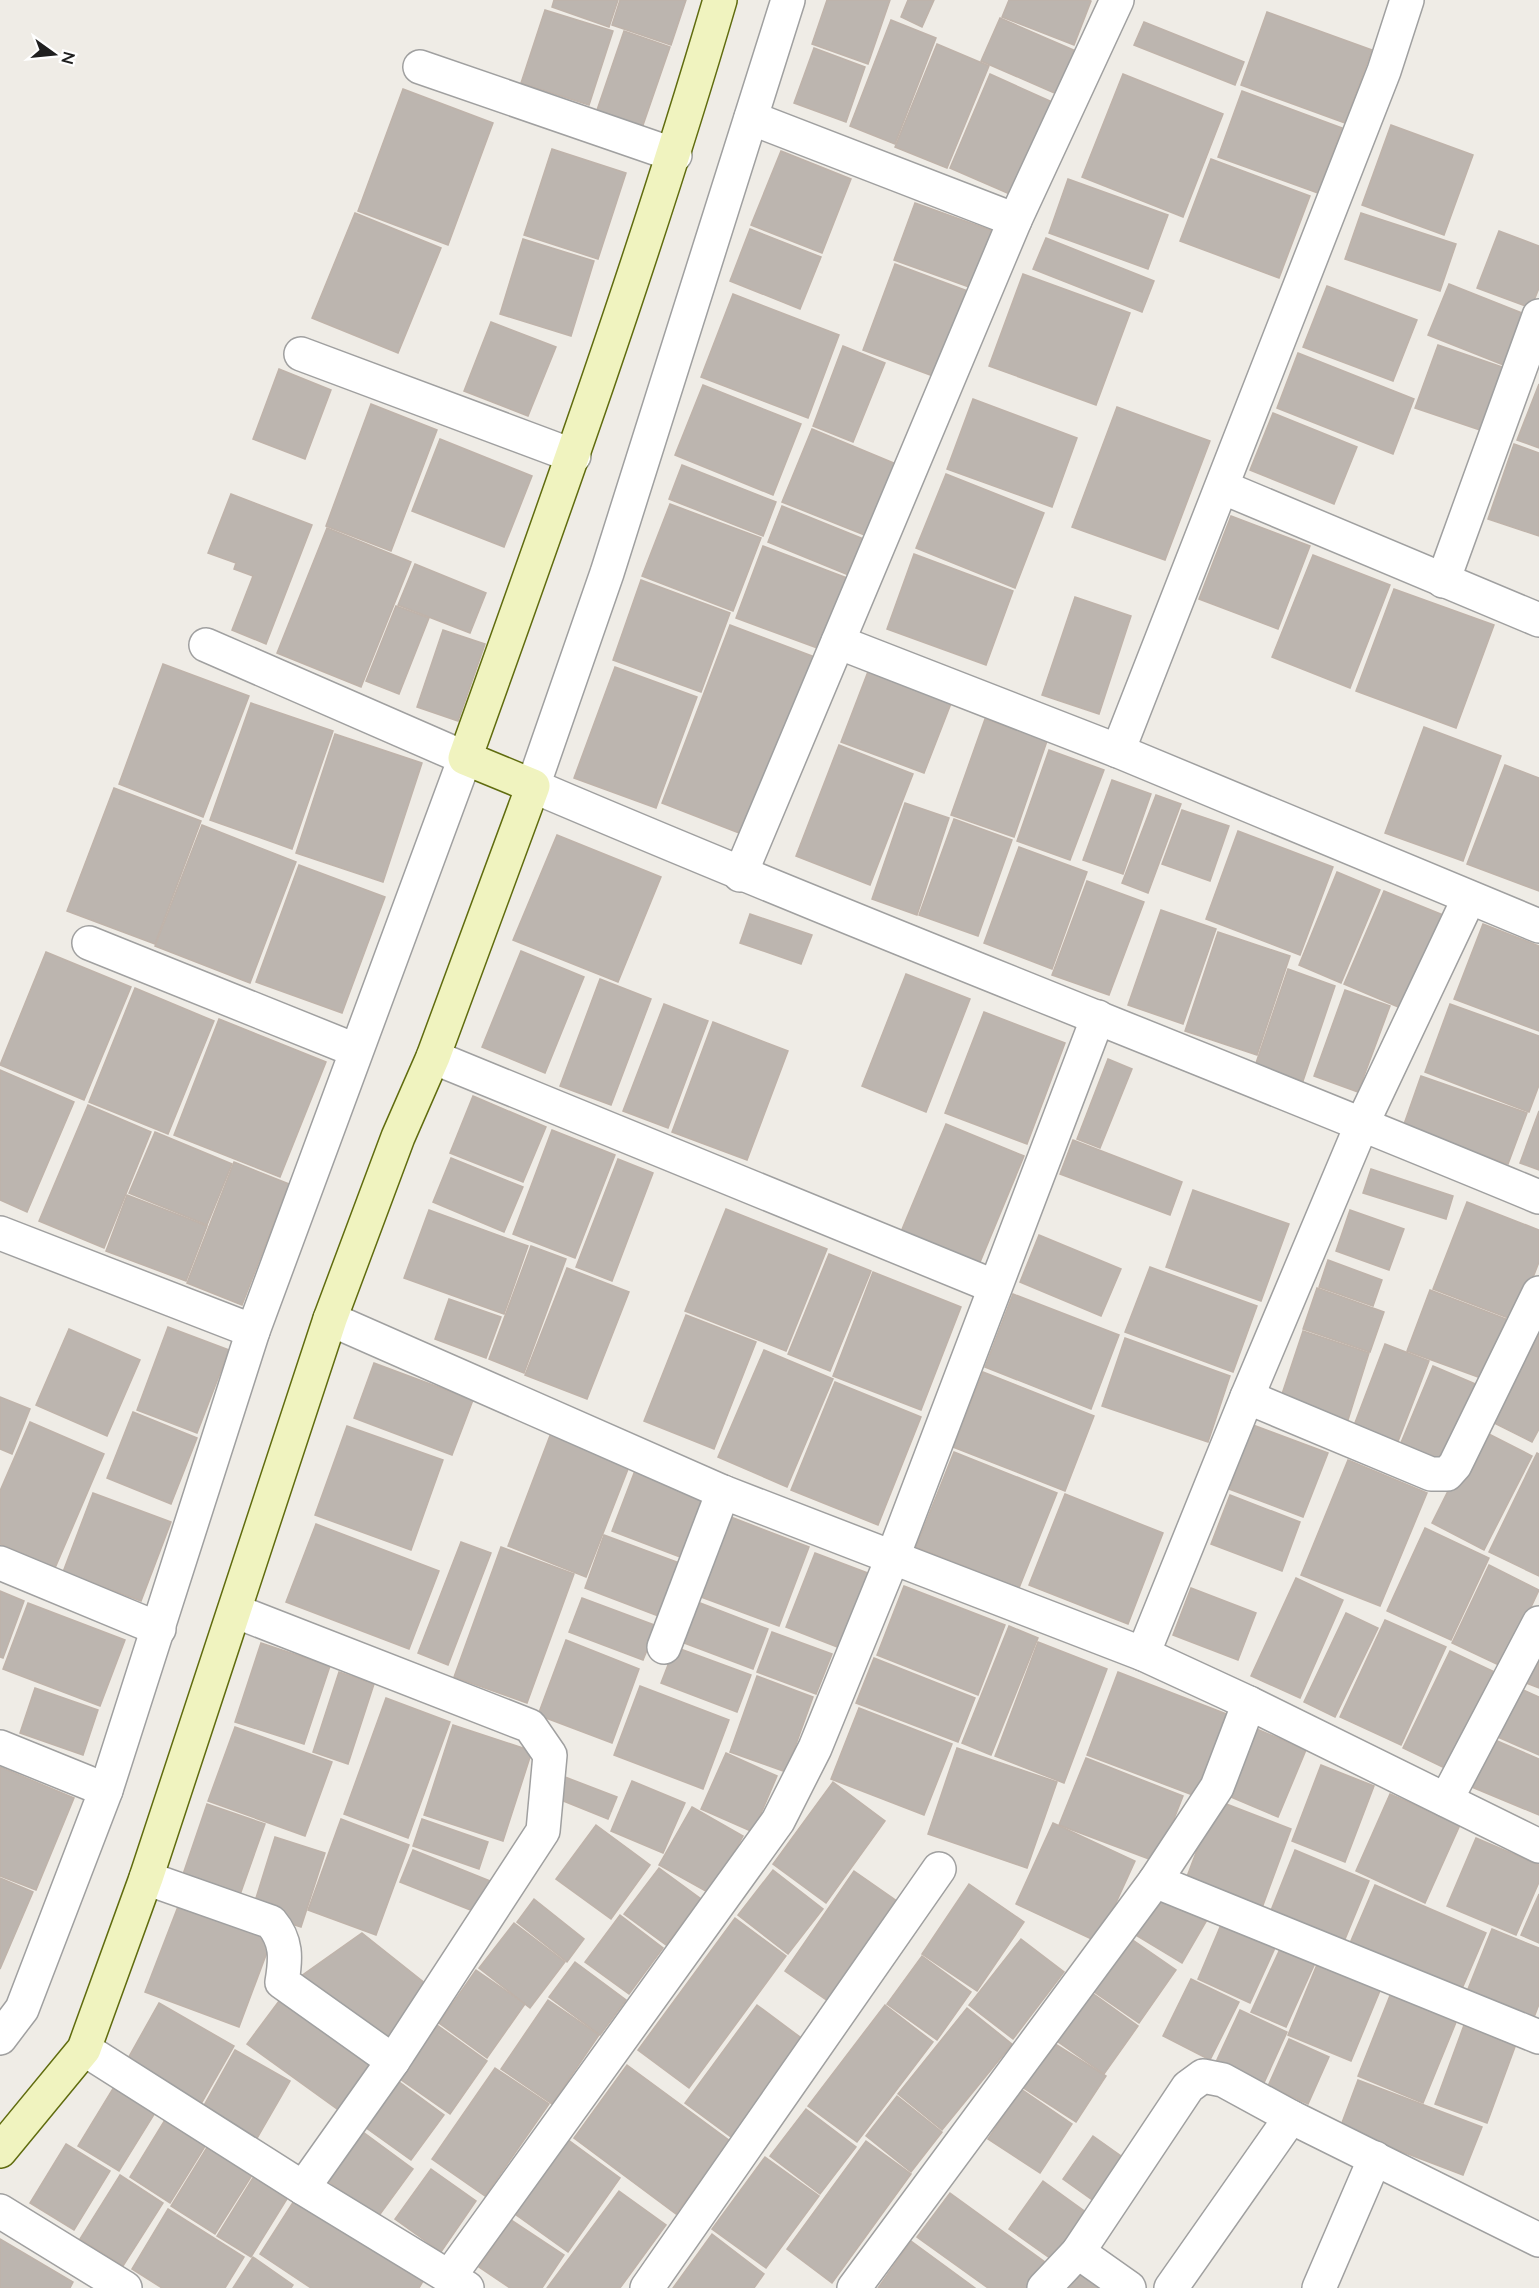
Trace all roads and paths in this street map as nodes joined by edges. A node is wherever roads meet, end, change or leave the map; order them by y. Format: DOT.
graph roads {
  1 [pos="720,0"];
  2 [pos="788,0"];
  3 [pos="1117,0"];
  4 [pos="1407,0"];
  5 [pos="420,67"];
  6 [pos="751,118"];
  7 [pos="675,155"];
  8 [pos="1015,220"];
  9 [pos="1539,316"];
  10 [pos="301,354"];
  11 [pos="574,456"];
  12 [pos="1222,487"];
  13 [pos="1443,580"];
  14 [pos="1539,620"];
  15 [pos="838,642"];
  16 [pos="206,645"];
  17 [pos="1119,752"];
  18 [pos="465,758"];
  19 [pos="533,786"];
  20 [pos="740,875"];
  21 [pos="1469,898"];
  22 [pos="1539,926"];
  23 [pos="89,943"];
  24 [pos="1098,1017"];
  25 [pos="355,1050"];
  26 [pos="433,1057"];
  27 [pos="1362,1124"];
  28 [pos="1539,1197"];
  29 [pos="0,1233"];
  30 [pos="993,1286"];
  31 [pos="1539,1293"];
  32 [pos="330,1319"];
  33 [pos="253,1331"];
  34 [pos="1246,1397"];
  35 [pos="723,1492"];
  36 [pos="892,1559"];
  37 [pos="0,1563"];
  38 [pos="235,1611"];
  39 [pos="1539,1623"];
  40 [pos="159,1629"];
  41 [pos="664,1647"];
  42 [pos="1143,1654"];
  43 [pos="1249,1703"];
  44 [pos="0,1747"];
  45 [pos="106,1790"];
  46 [pos="1446,1800"];
  47 [pos="1539,1846"];
  48 [pos="939,1869"];
  49 [pos="146,1878"];
  50 [pos="1155,1881"];
  51 [pos="11,2004"];
  52 [pos="0,2037"];
  53 [pos="1539,2037"];
  54 [pos="84,2049"];
  55 [pos="393,2061"];
  56 [pos="1291,2117"];
  57 [pos="0,2151"];
  58 [pos="1375,2158"];
  59 [pos="303,2188"];
  60 [pos="0,2211"];
  61 [pos="1539,2240"];
  62 [pos="1078,2252"];
  63 [pos="458,2283"];
  64 [pos="125,2288"];
  65 [pos="647,2288"];
  66 [pos="854,2288"];
  67 [pos="1044,2288"];
  68 [pos="1128,2288"];
  69 [pos="1171,2288"];
  70 [pos="1319,2288"];
  1 -- 7 [label="street"];
  2 -- 6 [label="street"];
  3 -- 8 [label="street"];
  4 -- 12 [label="street"];
  5 -- 7 [label="street"];
  6 -- 8 [label="street"];
  6 -- 19 [label="street"];
  7 -- 11 [label="street"];
  8 -- 15 [label="street"];
  9 -- 13 [label="street"];
  10 -- 11 [label="street"];
  11 -- 18 [label="street"];
  12 -- 13 [label="street"];
  12 -- 17 [label="street"];
  13 -- 14 [label="street"];
  15 -- 17 [label="street"];
  15 -- 20 [label="street"];
  16 -- 18 [label="street"];
  17 -- 21 [label="street"];
  18 -- 19 [label="street"];
  18 -- 25 [label="street"];
  19 -- 20 [label="street"];
  19 -- 26 [label="street"];
  20 -- 24 [label="street"];
  21 -- 22 [label="street"];
  21 -- 27 [label="street"];
  23 -- 25 [label="street"];
  24 -- 27 [label="street"];
  24 -- 30 [label="street"];
  25 -- 33 [label="street"];
  26 -- 30 [label="street"];
  26 -- 32 [label="street"];
  27 -- 28 [label="street"];
  27 -- 34 [label="street"];
  29 -- 33 [label="street"];
  30 -- 36 [label="street"];
  31 -- 34 [label="street"];
  32 -- 35 [label="street"];
  32 -- 38 [label="street"];
  33 -- 40 [label="street"];
  34 -- 42 [label="street"];
  35 -- 36 [label="street"];
  35 -- 41 [label="street"];
  36 -- 42 [label="street"];
  36 -- 63 [label="street"];
  37 -- 40 [label="street"];
  38 -- 49 [label="street"];
  38 -- 55 [label="street"];
  39 -- 46 [label="street"];
  40 -- 45 [label="street"];
  42 -- 43 [label="street"];
  43 -- 46 [label="street"];
  43 -- 50 [label="street"];
  44 -- 45 [label="street"];
  45 -- 51 [label="street"];
  46 -- 47 [label="street"];
  48 -- 65 [label="street"];
  49 -- 54 [label="street"];
  49 -- 55 [label="street"];
  50 -- 53 [label="street"];
  50 -- 66 [label="street"];
  51 -- 52 [label="street"];
  54 -- 57 [label="street"];
  54 -- 59 [label="street"];
  55 -- 59 [label="street"];
  56 -- 58 [label="street"];
  56 -- 62 [label="street"];
  56 -- 69 [label="street"];
  58 -- 61 [label="street"];
  58 -- 70 [label="street"];
  59 -- 63 [label="street"];
  60 -- 64 [label="street"];
  62 -- 67 [label="street"];
  62 -- 68 [label="street"];
}
